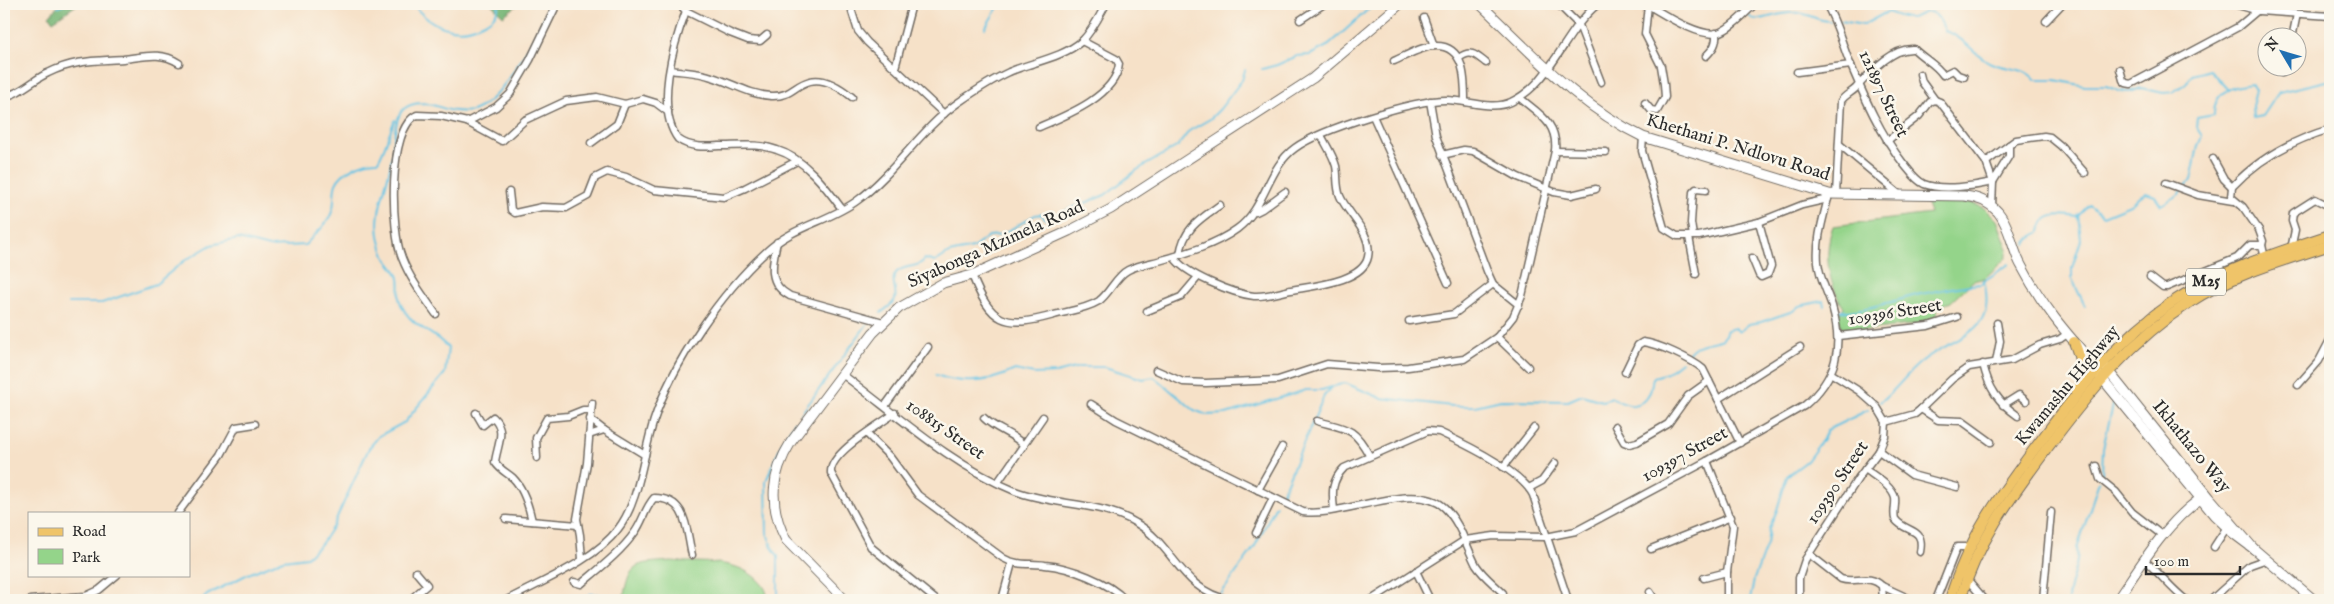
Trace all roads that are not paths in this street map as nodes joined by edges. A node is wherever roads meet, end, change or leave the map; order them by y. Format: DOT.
graph roads {
  1 [pos="557,4"];
  2 [pos="679,4"];
  3 [pos="912,4"];
  4 [pos="1106,4"];
  5 [pos="1324,4"];
  6 [pos="1400,4"];
  7 [pos="1480,4"];
  8 [pos="1558,4"];
  9 [pos="1598,4"];
  10 [pos="1647,4"];
  11 [pos="1742,4"];
  12 [pos="1755,4"];
  13 [pos="1826,4"];
  14 [pos="2062,4"];
  15 [pos="2234,4"];
  16 [pos="1748,10"];
  17 [pos="686,11"];
  18 [pos="2257,11"];
  19 [pos="852,12"];
  20 [pos="2297,14"];
  21 [pos="2330,16"];
  22 [pos="1424,18"];
  23 [pos="1300,20"];
  24 [pos="2046,21"];
  25 [pos="1579,25"];
  26 [pos="2294,28"];
  27 [pos="1716,33"];
  28 [pos="767,35"];
  29 [pos="1082,40"];
  30 [pos="1434,46"];
  31 [pos="1706,56"];
  32 [pos="1459,58"];
  33 [pos="1394,61"];
  34 [pos="179,63"];
  35 [pos="1486,63"];
  36 [pos="1851,65"];
  37 [pos="895,68"];
  38 [pos="2120,69"];
  39 [pos="670,70"];
  40 [pos="1548,70"];
  41 [pos="1797,72"];
  42 [pos="1920,74"];
  43 [pos="1964,77"];
  44 [pos="1600,82"];
  45 [pos="1860,83"];
  46 [pos="4,96"];
  47 [pos="852,97"];
  48 [pos="1520,98"];
  49 [pos="1934,100"];
  50 [pos="1465,101"];
  51 [pos="1430,102"];
  52 [pos="1645,102"];
  53 [pos="625,104"];
  54 [pos="668,112"];
  55 [pos="944,114"];
  56 [pos="1373,116"];
  57 [pos="467,122"];
  58 [pos="1039,127"];
  59 [pos="2330,129"];
  60 [pos="1321,135"];
  61 [pos="1642,137"];
  62 [pos="1887,142"];
  63 [pos="591,143"];
  64 [pos="1839,144"];
  65 [pos="2009,145"];
  66 [pos="1555,151"];
  67 [pos="1606,152"];
  68 [pos="1442,154"];
  69 [pos="2212,159"];
  70 [pos="797,161"];
  71 [pos="1986,162"];
  72 [pos="2085,173"];
  73 [pos="1993,182"];
  74 [pos="2166,183"];
  75 [pos="2232,187"];
  76 [pos="1546,189"];
  77 [pos="1596,189"];
  78 [pos="1706,190"];
  79 [pos="509,192"];
  80 [pos="1285,192"];
  81 [pos="1900,195"];
  82 [pos="1831,196"];
  83 [pos="2233,201"];
  84 [pos="2325,204"];
  85 [pos="1220,205"];
  86 [pos="1992,206"];
  87 [pos="842,209"];
  88 [pos="1256,212"];
  89 [pos="1759,222"];
  90 [pos="2330,235"];
  91 [pos="1691,236"];
  92 [pos="777,242"];
  93 [pos="2262,245"];
  94 [pos="2330,245"];
  95 [pos="2291,253"];
  96 [pos="1177,256"];
  97 [pos="1752,258"];
  98 [pos="2265,262"];
  99 [pos="1696,274"];
  100 [pos="972,275"];
  101 [pos="1198,277"];
  102 [pos="2150,277"];
  103 [pos="1448,283"];
  104 [pos="1493,284"];
  105 [pos="1518,305"];
  106 [pos="1147,311"];
  107 [pos="436,314"];
  108 [pos="1957,317"];
  109 [pos="1409,321"];
  110 [pos="883,322"];
  111 [pos="1997,323"];
  112 [pos="1838,336"];
  113 [pos="1497,337"];
  114 [pos="2070,338"];
  115 [pos="2330,340"];
  116 [pos="928,347"];
  117 [pos="1800,347"];
  118 [pos="1996,362"];
  119 [pos="1983,364"];
  120 [pos="1528,367"];
  121 [pos="1156,370"];
  122 [pos="2101,370"];
  123 [pos="1625,372"];
  124 [pos="842,374"];
  125 [pos="1832,374"];
  126 [pos="1709,381"];
  127 [pos="2298,385"];
  128 [pos="2075,397"];
  129 [pos="1718,399"];
  130 [pos="2026,401"];
  131 [pos="1092,404"];
  132 [pos="2003,405"];
  133 [pos="885,406"];
  134 [pos="1921,409"];
  135 [pos="476,413"];
  136 [pos="894,413"];
  137 [pos="2018,416"];
  138 [pos="1043,417"];
  139 [pos="590,418"];
  140 [pos="984,418"];
  141 [pos="1317,420"];
  142 [pos="1886,422"];
  143 [pos="255,424"];
  144 [pos="1615,426"];
  145 [pos="1534,428"];
  146 [pos="604,430"];
  147 [pos="867,434"];
  148 [pos="589,435"];
  149 [pos="1991,442"];
  150 [pos="1740,443"];
  151 [pos="1024,446"];
  152 [pos="1282,447"];
  153 [pos="1879,451"];
  154 [pos="644,455"];
  155 [pos="1369,455"];
  156 [pos="537,458"];
  157 [pos="1707,461"];
  158 [pos="1555,463"];
  159 [pos="2096,466"];
  160 [pos="1503,467"];
  161 [pos="1865,469"];
  162 [pos="998,482"];
  163 [pos="1957,487"];
  164 [pos="1529,488"];
  165 [pos="1258,490"];
  166 [pos="1273,498"];
  167 [pos="2200,499"];
  168 [pos="1334,510"];
  169 [pos="179,512"];
  170 [pos="2051,512"];
  171 [pos="1731,517"];
  172 [pos="506,519"];
  173 [pos="532,521"];
  174 [pos="578,525"];
  175 [pos="2227,527"];
  176 [pos="1256,533"];
  177 [pos="2163,536"];
  178 [pos="1546,537"];
  179 [pos="1465,540"];
  180 [pos="2214,547"];
  181 [pos="1970,548"];
  182 [pos="2254,548"];
  183 [pos="1651,549"];
  184 [pos="1920,552"];
  185 [pos="1809,554"];
  186 [pos="692,555"];
  187 [pos="582,559"];
  188 [pos="2267,559"];
  189 [pos="2144,560"];
  190 [pos="1012,563"];
  191 [pos="1416,571"];
  192 [pos="416,572"];
  193 [pos="1727,572"];
  194 [pos="116,576"];
  195 [pos="1704,578"];
  196 [pos="1967,579"];
  197 [pos="574,582"];
  198 [pos="1882,586"];
  199 [pos="1503,592"];
  200 [pos="1650,592"];
  201 [pos="1908,598"];
  202 [pos="2122,598"];
  203 [pos="30,600"];
  204 [pos="410,600"];
  205 [pos="507,600"];
  206 [pos="845,600"];
  207 [pos="936,600"];
  208 [pos="1002,600"];
  209 [pos="1125,600"];
  210 [pos="1230,600"];
  211 [pos="1371,600"];
  212 [pos="1430,600"];
  213 [pos="1568,600"];
  214 [pos="1655,600"];
  215 [pos="1727,600"];
  216 [pos="1799,600"];
  217 [pos="1883,600"];
  218 [pos="1936,600"];
  219 [pos="1950,600"];
  220 [pos="1960,600"];
  221 [pos="1985,600"];
  222 [pos="2043,600"];
  223 [pos="2186,600"];
  224 [pos="2211,600"];
  225 [pos="2314,600"];
  1 -- 57 [label="street"];
  2 -- 17 [label="street"];
  3 -- 37 [label="street"];
  4 -- 29 [label="street"];
  5 -- 23 [label="street"];
  6 -- 100 [label="street, Siyabonga Mzimela Road"];
  7 -- 40 [label="street, Khethani P. Ndlovu Road"];
  8 -- 25 [label="street"];
  9 -- 25 [label="street"];
  10 -- 27 [label="street"];
  10 -- 52 [label="street"];
  11 -- 16 [label="street"];
  12 -- 16 [label="street"];
  13 -- 36 [label="street, 121897 Street"];
  14 -- 24 [label="street"];
  15 -- 18 [label="street"];
  16 -- 27 [label="street"];
  17 -- 28 [label="street"];
  17 -- 39 [label="street"];
  18 -- 20 [label="street"];
  18 -- 38 [label="street"];
  19 -- 37 [label="street"];
  20 -- 21 [label="street"];
  20 -- 26 [label="street"];
  22 -- 30 [label="street"];
  25 -- 40 [label="street"];
  25 -- 44 [label="street"];
  27 -- 31 [label="street"];
  29 -- 55 [label="street"];
  29 -- 58 [label="street"];
  30 -- 32 [label="street"];
  30 -- 33 [label="street"];
  32 -- 35 [label="street"];
  32 -- 50 [label="street"];
  34 -- 46 [label="street"];
  36 -- 41 [label="street"];
  36 -- 45 [label="street, 121897 Street"];
  37 -- 55 [label="street"];
  39 -- 47 [label="street"];
  39 -- 54 [label="street"];
  40 -- 48 [label="street"];
  40 -- 61 [label="street, Khethani P. Ndlovu Road"];
  42 -- 49 [label="street"];
  43 -- 45 [label="street, 109397 Street"];
  45 -- 62 [label="street, 121897 Street"];
  45 -- 64 [label="street, 109397 Street"];
  48 -- 50 [label="street"];
  48 -- 66 [label="street"];
  49 -- 62 [label="street"];
  49 -- 71 [label="street"];
  50 -- 51 [label="street"];
  51 -- 56 [label="street"];
  51 -- 68 [label="street"];
  53 -- 54 [label="street"];
  53 -- 57 [label="street"];
  53 -- 63 [label="street"];
  54 -- 70 [label="street"];
  55 -- 87 [label="street"];
  56 -- 60 [label="street"];
  56 -- 103 [label="street"];
  57 -- 107 [label="street"];
  59 -- 75 [label="street"];
  60 -- 88 [label="street"];
  60 -- 101 [label="street"];
  61 -- 82 [label="street, Khethani P. Ndlovu Road"];
  61 -- 91 [label="street"];
  62 -- 73 [label="street, 121897 Street"];
  64 -- 81 [label="street"];
  64 -- 82 [label="street, 109397 Street"];
  65 -- 71 [label="street"];
  65 -- 72 [label="street"];
  65 -- 73 [label="street"];
  66 -- 67 [label="street"];
  66 -- 76 [label="street"];
  68 -- 76 [label="street"];
  68 -- 104 [label="street"];
  69 -- 75 [label="street"];
  70 -- 79 [label="street"];
  70 -- 87 [label="street"];
  71 -- 73 [label="street"];
  73 -- 86 [label="street"];
  74 -- 83 [label="street"];
  75 -- 83 [label="street"];
  76 -- 77 [label="street"];
  76 -- 105 [label="street"];
  78 -- 91 [label="street"];
  80 -- 88 [label="street"];
  81 -- 82 [label="street, Khethani P. Ndlovu Road"];
  81 -- 86 [label="street, Khethani P. Ndlovu Road"];
  82 -- 89 [label="street"];
  82 -- 112 [label="street, 109397 Street"];
  83 -- 93 [label="street"];
  84 -- 95 [label="street"];
  85 -- 96 [label="street"];
  86 -- 114 [label="street"];
  87 -- 92 [label="street"];
  88 -- 96 [label="street"];
  89 -- 91 [label="street"];
  89 -- 97 [label="street"];
  90 -- 95 [label="main road, Kwamashu Highway / M25"];
  91 -- 99 [label="street"];
  92 -- 110 [label="street"];
  92 -- 154 [label="street"];
  93 -- 98 [label="street"];
  93 -- 102 [label="street"];
  94 -- 95 [label="main road, Kwamashu Highway / M25"];
  95 -- 98 [label="main road, Kwamashu Highway / M25"];
  96 -- 100 [label="street"];
  96 -- 101 [label="street"];
  98 -- 122 [label="main road, Kwamashu Highway / M25"];
  100 -- 110 [label="street, Siyabonga Mzimela Road"];
  101 -- 106 [label="street"];
  104 -- 105 [label="street"];
  104 -- 109 [label="street"];
  105 -- 113 [label="street"];
  108 -- 112 [label="street, 109396 Street"];
  110 -- 124 [label="street, Siyabonga Mzimela Road"];
  111 -- 118 [label="street"];
  112 -- 125 [label="street, 109397 Street"];
  113 -- 120 [label="street"];
  113 -- 121 [label="street"];
  114 -- 118 [label="street"];
  114 -- 122 [label="street"];
  114 -- 128 [label="main road"];
  115 -- 127 [label="street"];
  116 -- 133 [label="street, 108815 Street"];
  117 -- 129 [label="street"];
  118 -- 119 [label="street"];
  119 -- 132 [label="street"];
  119 -- 134 [label="street"];
  122 -- 128 [label="main road, Kwamashu Highway / M25"];
  122 -- 167 [label="street, Ikhathazo Way"];
  122 -- 182 [label="street, Ikhathazo Way"];
  122 -- 196 [label="main road, Kwamashu Highway / M25"];
  123 -- 126 [label="street"];
  124 -- 133 [label="street, 108815 Street"];
  124 -- 206 [label="street, Siyabonga Mzimela Road"];
  125 -- 142 [label="street"];
  125 -- 150 [label="street, 109397 Street"];
  126 -- 129 [label="street"];
  126 -- 144 [label="street"];
  128 -- 181 [label="main road, Kwamashu Highway / M25"];
  129 -- 150 [label="street"];
  130 -- 132 [label="street"];
  131 -- 165 [label="street"];
  132 -- 137 [label="street"];
  133 -- 136 [label="street, 108815 Street"];
  134 -- 142 [label="street"];
  134 -- 149 [label="street"];
  135 -- 173 [label="street"];
  136 -- 147 [label="street"];
  136 -- 162 [label="street, 108815 Street"];
  138 -- 151 [label="street"];
  139 -- 146 [label="street"];
  139 -- 148 [label="street"];
  139 -- 156 [label="street"];
  140 -- 151 [label="street"];
  141 -- 155 [label="street"];
  142 -- 153 [label="street, 109390 Street"];
  143 -- 169 [label="street"];
  145 -- 160 [label="street"];
  146 -- 148 [label="street"];
  146 -- 154 [label="street"];
  147 -- 190 [label="street"];
  147 -- 207 [label="street"];
  148 -- 174 [label="street"];
  150 -- 157 [label="street, 109397 Street"];
  151 -- 162 [label="street"];
  152 -- 165 [label="street"];
  153 -- 161 [label="street, 109390 Street"];
  153 -- 163 [label="street"];
  154 -- 187 [label="street"];
  155 -- 160 [label="street"];
  155 -- 168 [label="street"];
  157 -- 171 [label="street"];
  157 -- 178 [label="street, 109397 Street"];
  158 -- 164 [label="street"];
  159 -- 177 [label="street"];
  160 -- 164 [label="street"];
  161 -- 184 [label="street"];
  161 -- 185 [label="street, 109390 Street"];
  162 -- 210 [label="street, 108815 Street"];
  164 -- 178 [label="street"];
  165 -- 166 [label="street"];
  166 -- 168 [label="street"];
  166 -- 176 [label="street"];
  167 -- 175 [label="street, Ikhathazo Way"];
  167 -- 177 [label="street"];
  168 -- 179 [label="street"];
  170 -- 222 [label="street"];
  171 -- 183 [label="street"];
  171 -- 193 [label="street"];
  172 -- 173 [label="street"];
  173 -- 174 [label="street"];
  174 -- 187 [label="street"];
  175 -- 180 [label="street"];
  175 -- 182 [label="street, Ikhathazo Way"];
  177 -- 189 [label="street"];
  178 -- 179 [label="street, 109397 Street"];
  178 -- 213 [label="street"];
  179 -- 191 [label="street, 109397 Street"];
  179 -- 199 [label="street"];
  181 -- 218 [label="street"];
  181 -- 219 [label="main road, Kwamashu Highway / M25"];
  182 -- 188 [label="street, Ikhathazo Way"];
  185 -- 198 [label="street"];
  185 -- 216 [label="street, 109390 Street"];
  186 -- 197 [label="street"];
  187 -- 205 [label="street"];
  188 -- 224 [label="street"];
  188 -- 225 [label="street, Ikhathazo Way"];
  189 -- 202 [label="street"];
  189 -- 223 [label="street"];
  190 -- 208 [label="street"];
  190 -- 209 [label="street"];
  191 -- 211 [label="street, 109397 Street"];
  191 -- 212 [label="street"];
  192 -- 204 [label="street"];
  193 -- 195 [label="street"];
  193 -- 215 [label="street"];
  194 -- 203 [label="street"];
  196 -- 220 [label="main road, Kwamashu Highway / M25"];
  196 -- 221 [label="street"];
  198 -- 201 [label="street"];
  198 -- 217 [label="street"];
  200 -- 214 [label="street"];
}
